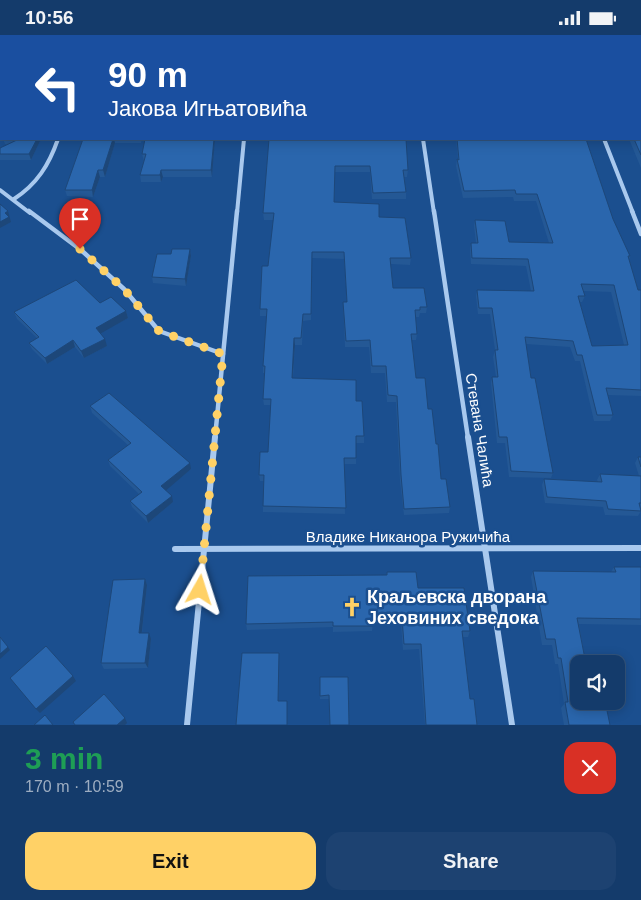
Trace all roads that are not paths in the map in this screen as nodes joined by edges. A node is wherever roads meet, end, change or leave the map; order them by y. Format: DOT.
graph roads {
  1 [pos="58,140"];
  2 [pos="244,140"];
  3 [pos="423,140"];
  4 [pos="604,140"];
  5 [pos="0,190"];
  6 [pos="14,199"];
  7 [pos="641,234"];
  8 [pos="223,354"];
  9 [pos="485,548"];
  10 [pos="641,548"];
  11 [pos="175,549"];
  12 [pos="204,549"];
  13 [pos="186,725"];
  14 [pos="512,725"];
  1 -- 6 [label="street"];
  2 -- 8 [label="street"];
  3 -- 9 [label="street, Стевана Чалића"];
  4 -- 7 [label="street"];
  5 -- 6 [label="street"];
  6 -- 8 [label="street"];
  8 -- 12 [label="street"];
  9 -- 10 [label="street, Владике Никанора Ружичића"];
  9 -- 12 [label="street, Владике Никанора Ружичића"];
  9 -- 14 [label="street, Стевана Чалића"];
  11 -- 12 [label="street, Владике Никанора Ружичића"];
  12 -- 13 [label="street"];
}
